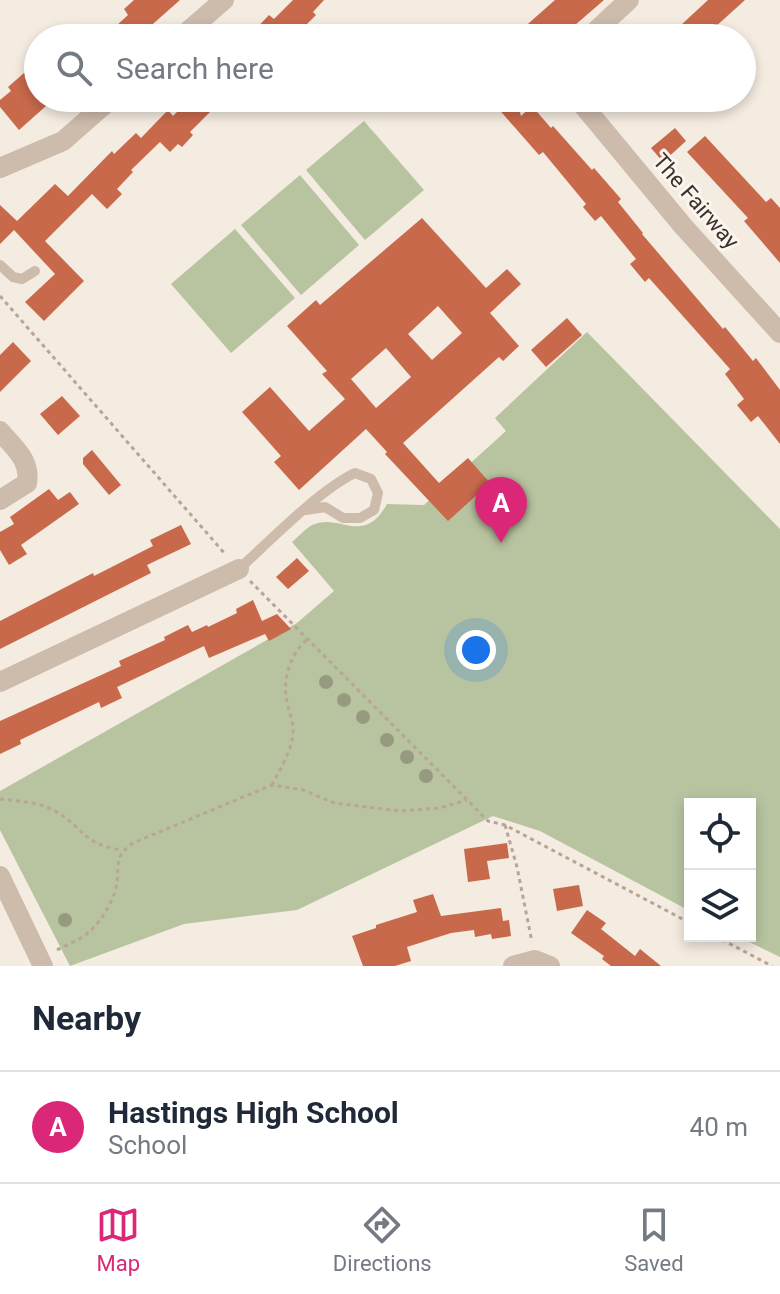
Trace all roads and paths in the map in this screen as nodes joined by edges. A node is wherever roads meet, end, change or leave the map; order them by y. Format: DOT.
graph roads {
  1 [pos="224,0"];
  2 [pos="629,0"];
  3 [pos="196,24"];
  4 [pos="603,24"];
  5 [pos="96,112"];
  6 [pos="589,112"];
  7 [pos="0,168"];
  8 [pos="0,265"];
  9 [pos="35,271"];
  10 [pos="0,296"];
  11 [pos="780,333"];
  12 [pos="0,431"];
  13 [pos="0,500"];
  14 [pos="306,510"];
  15 [pos="239,569"];
  16 [pos="308,639"];
  17 [pos="0,682"];
  18 [pos="272,785"];
  19 [pos="0,799"];
  20 [pos="467,800"];
  21 [pos="505,825"];
  22 [pos="124,850"];
  23 [pos="0,876"];
  24 [pos="684,920"];
  25 [pos="726,942"];
  26 [pos="41,962"];
  27 [pos="542,963"];
  28 [pos="513,966"];
  29 [pos="772,966"];
  1 -- 3 [label="street"];
  2 -- 4 [label="street"];
  5 -- 7 [label="street"];
  6 -- 11 [label="street, The Fairway"];
  8 -- 9 [label="lane"];
  10 -- 15 [label="path"];
  12 -- 13 [label="street"];
  14 -- 14 [label="lane"];
  14 -- 15 [label="lane"];
  15 -- 16 [label="path"];
  15 -- 17 [label="street"];
  16 -- 18 [label="path"];
  16 -- 20 [label="path"];
  18 -- 20 [label="path"];
  18 -- 22 [label="path"];
  19 -- 22 [label="path"];
  20 -- 21 [label="path"];
  21 -- 24 [label="path"];
  21 -- 27 [label="path"];
  22 -- 26 [label="path"];
  23 -- 26 [label="street"];
  25 -- 29 [label="path"];
  27 -- 28 [label="street"];
}
